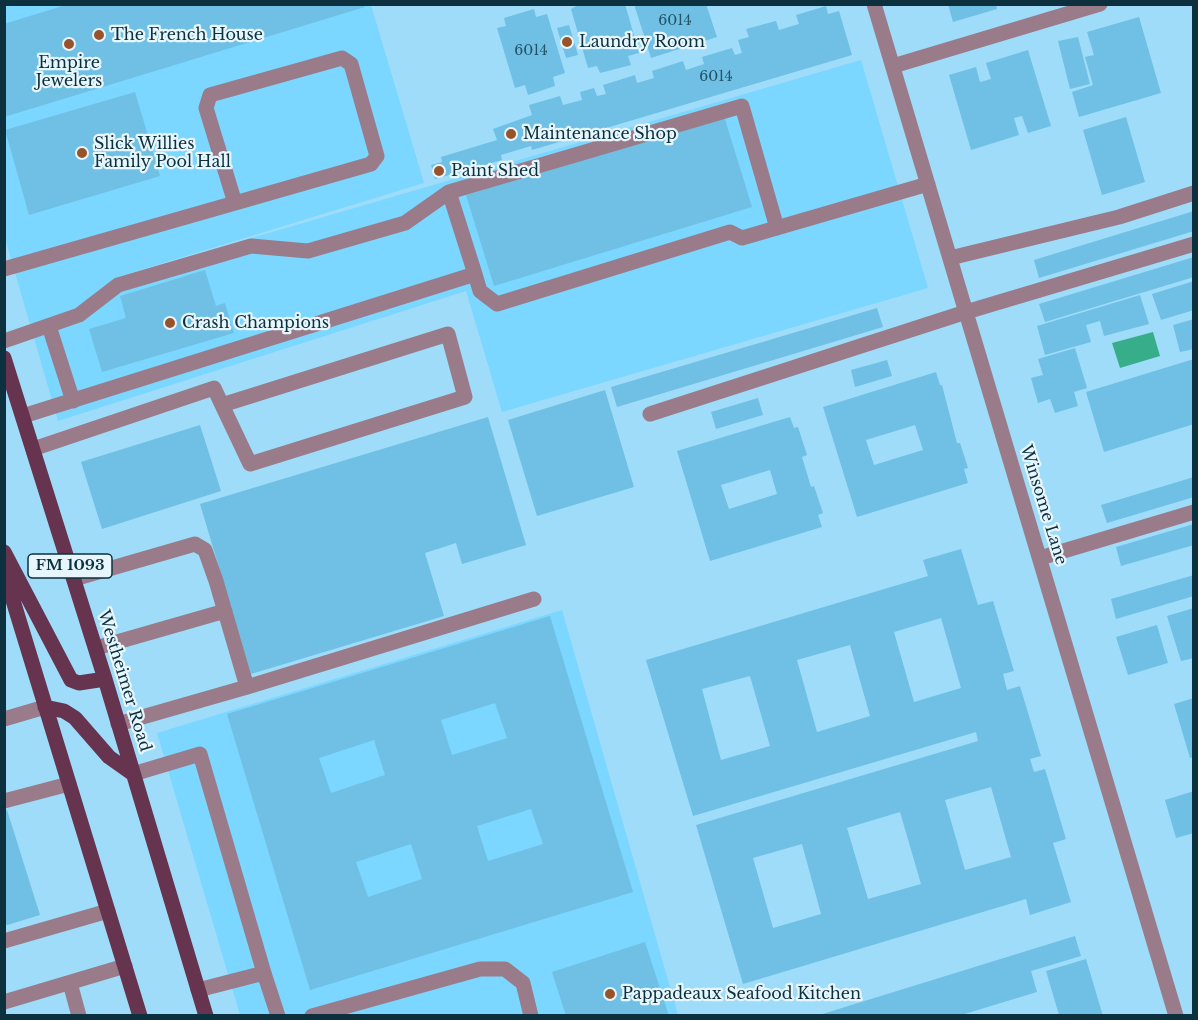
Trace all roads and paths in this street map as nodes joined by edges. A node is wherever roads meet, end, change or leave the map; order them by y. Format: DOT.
graph roads {
  1 [pos="874,4"];
  2 [pos="1100,4"];
  3 [pos="893,66"];
  4 [pos="928,184"];
  5 [pos="448,192"];
  6 [pos="1194,193"];
  7 [pos="235,203"];
  8 [pos="777,228"];
  9 [pos="1194,244"];
  10 [pos="950,258"];
  11 [pos="4,269"];
  12 [pos="475,274"];
  13 [pos="966,312"];
  14 [pos="49,326"];
  15 [pos="4,341"];
  16 [pos="6,366"];
  17 [pos="73,401"];
  18 [pos="222,405"];
  19 [pos="650,414"];
  20 [pos="23,416"];
  21 [pos="33,449"];
  22 [pos="1194,512"];
  23 [pos="4,552"];
  24 [pos="1040,558"];
  25 [pos="5,576"];
  26 [pos="74,579"];
  27 [pos="534,599"];
  28 [pos="225,611"];
  29 [pos="96,648"];
  30 [pos="105,679"];
  31 [pos="247,687"];
  32 [pos="45,707"];
  33 [pos="4,719"];
  34 [pos="118,724"];
  35 [pos="133,774"];
  36 [pos="69,784"];
  37 [pos="4,801"];
  38 [pos="108,911"];
  39 [pos="4,941"];
  40 [pos="124,966"];
  41 [pos="264,973"];
  42 [pos="70,982"];
  43 [pos="198,990"];
  44 [pos="10,1006"];
  45 [pos="79,1016"];
  46 [pos="140,1016"];
  47 [pos="206,1016"];
  48 [pos="278,1016"];
  49 [pos="312,1016"];
  50 [pos="531,1016"];
  51 [pos="1176,1016"];
  1 -- 3 [label="street, Winsome Lane"];
  2 -- 3 [label="street"];
  3 -- 4 [label="street, Winsome Lane"];
  4 -- 8 [label="street"];
  4 -- 10 [label="street, Winsome Lane"];
  5 -- 8 [label="street"];
  5 -- 12 [label="street"];
  5 -- 14 [label="street"];
  6 -- 10 [label="street"];
  7 -- 7 [label="street"];
  7 -- 11 [label="street"];
  8 -- 12 [label="street"];
  9 -- 13 [label="street"];
  10 -- 13 [label="street, Winsome Lane"];
  12 -- 17 [label="street"];
  13 -- 19 [label="street"];
  13 -- 24 [label="street, Winsome Lane"];
  14 -- 15 [label="street"];
  14 -- 17 [label="street"];
  16 -- 20 [label="main road, Westheimer Road / FM 1093"];
  17 -- 20 [label="street"];
  18 -- 18 [label="street"];
  18 -- 21 [label="street"];
  20 -- 21 [label="main road, Westheimer Road / FM 1093"];
  21 -- 26 [label="main road, Westheimer Road / FM 1093"];
  22 -- 24 [label="street"];
  23 -- 30 [label="main road"];
  24 -- 51 [label="street, Winsome Lane"];
  25 -- 32 [label="main road, FM 1093"];
  26 -- 28 [label="street"];
  26 -- 29 [label="main road, Westheimer Road / FM 1093"];
  27 -- 31 [label="street"];
  28 -- 29 [label="street"];
  28 -- 31 [label="street"];
  29 -- 30 [label="main road, Westheimer Road / FM 1093"];
  30 -- 34 [label="main road, Westheimer Road / FM 1093"];
  31 -- 34 [label="street"];
  32 -- 33 [label="street"];
  32 -- 35 [label="main road"];
  32 -- 36 [label="main road, FM 1093"];
  34 -- 35 [label="main road, Westheimer Road / FM 1093"];
  35 -- 41 [label="street"];
  35 -- 43 [label="main road, Westheimer Road / FM 1093"];
  36 -- 37 [label="street"];
  36 -- 38 [label="main road, FM 1093"];
  38 -- 39 [label="street"];
  38 -- 40 [label="main road, FM 1093"];
  40 -- 42 [label="street"];
  40 -- 46 [label="main road, FM 1093"];
  41 -- 43 [label="street"];
  41 -- 48 [label="street"];
  42 -- 44 [label="street"];
  42 -- 45 [label="street"];
  43 -- 47 [label="main road, Westheimer Road / FM 1093"];
  49 -- 50 [label="street"];
}
